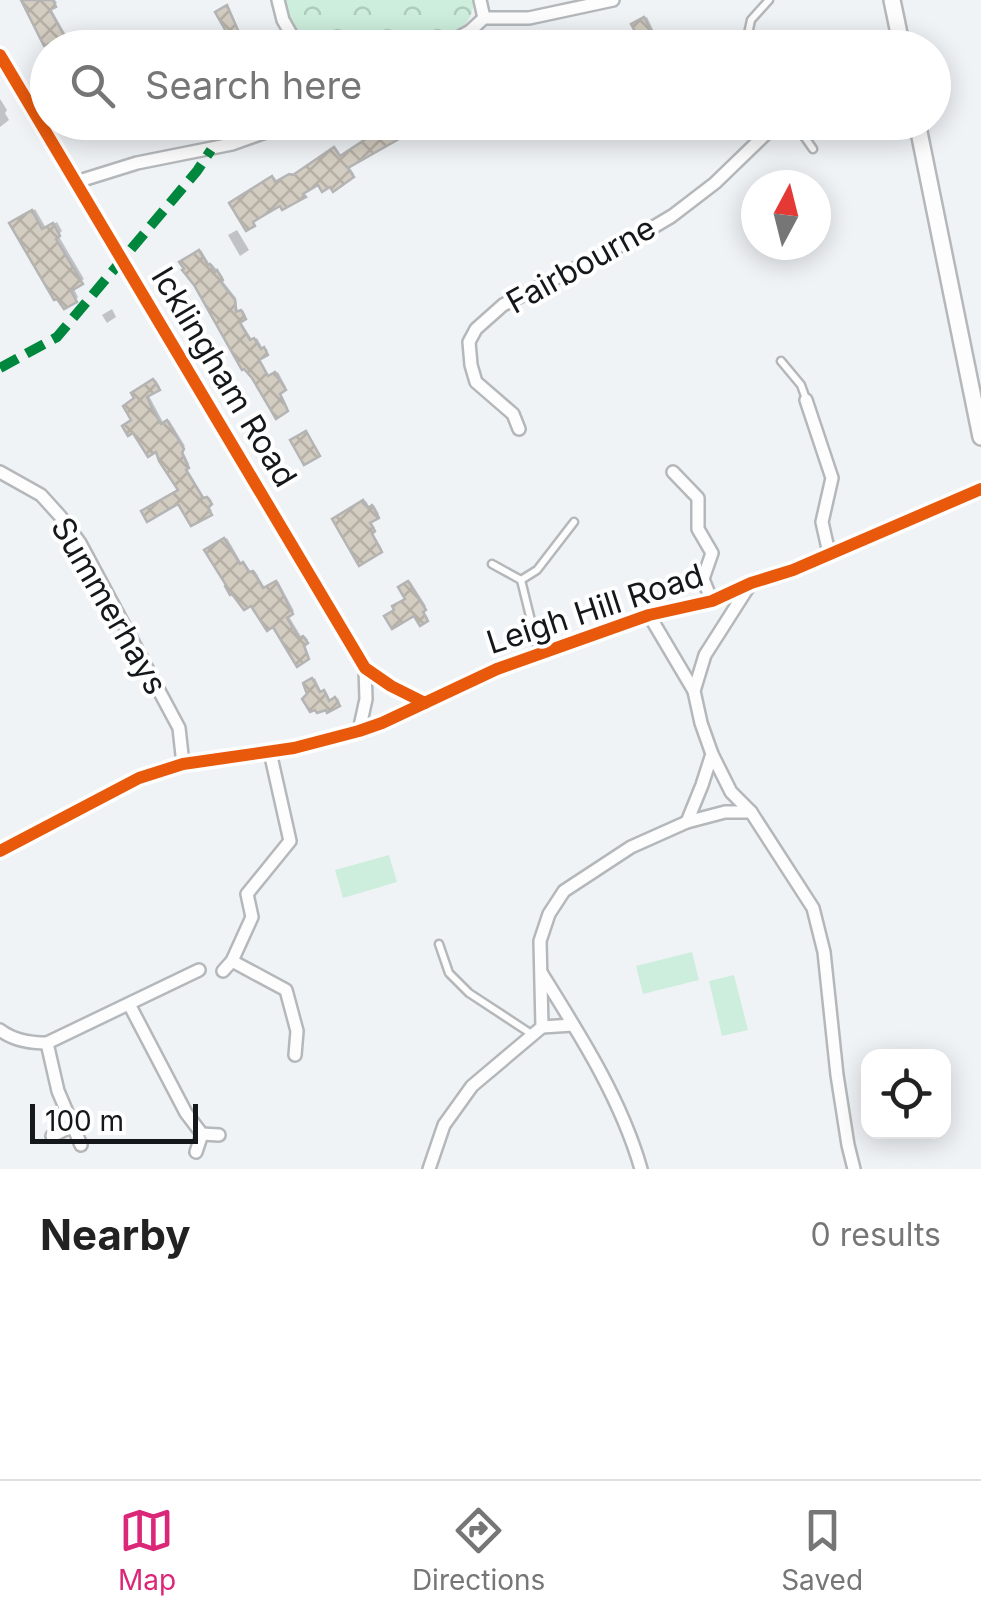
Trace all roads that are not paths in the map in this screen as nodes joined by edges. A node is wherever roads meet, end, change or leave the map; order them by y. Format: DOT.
graph roads {
  1 [pos="278,0"];
  2 [pos="480,0"];
  3 [pos="613,0"];
  4 [pos="769,0"];
  5 [pos="892,0"];
  6 [pos="484,18"];
  7 [pos="289,30"];
  8 [pos="471,30"];
  9 [pos="749,30"];
  10 [pos="898,30"];
  11 [pos="0,55"];
  12 [pos="30,105"];
  13 [pos="51,140"];
  14 [pos="243,140"];
  15 [pos="759,140"];
  16 [pos="807,140"];
  17 [pos="921,140"];
  18 [pos="813,149"];
  19 [pos="76,182"];
  20 [pos="781,361"];
  21 [pos="806,400"];
  22 [pos="519,429"];
  23 [pos="981,437"];
  24 [pos="0,472"];
  25 [pos="674,472"];
  26 [pos="981,489"];
  27 [pos="574,522"];
  28 [pos="829,553"];
  29 [pos="492,564"];
  30 [pos="522,580"];
  31 [pos="751,583"];
  32 [pos="712,601"];
  33 [pos="649,614"];
  34 [pos="540,654"];
  35 [pos="366,668"];
  36 [pos="694,691"];
  37 [pos="425,702"];
  38 [pos="359,731"];
  39 [pos="270,752"];
  40 [pos="712,754"];
  41 [pos="183,764"];
  42 [pos="751,812"];
  43 [pos="687,822"];
  44 [pos="0,850"];
  45 [pos="439,944"];
  46 [pos="199,970"];
  47 [pos="542,974"];
  48 [pos="128,1004"];
  49 [pos="573,1024"];
  50 [pos="0,1030"];
  51 [pos="538,1031"];
  52 [pos="47,1043"];
  53 [pos="295,1055"];
  54 [pos="72,1126"];
  55 [pos="202,1134"];
  56 [pos="220,1134"];
  57 [pos="52,1136"];
  58 [pos="81,1146"];
  59 [pos="196,1152"];
  60 [pos="429,1169"];
  61 [pos="641,1169"];
  62 [pos="854,1169"];
  1 -- 7 [label="street"];
  2 -- 6 [label="street"];
  3 -- 6 [label="street"];
  4 -- 9 [label="lane"];
  5 -- 10 [label="street"];
  6 -- 8 [label="street"];
  11 -- 12 [label="street, Icklingham Road"];
  13 -- 19 [label="street, Icklingham Road"];
  14 -- 19 [label="street"];
  15 -- 22 [label="street, Fairbourne"];
  16 -- 18 [label="lane"];
  17 -- 23 [label="street"];
  19 -- 35 [label="street, Icklingham Road"];
  20 -- 21 [label="lane"];
  21 -- 28 [label="street"];
  24 -- 41 [label="street, Summerhays"];
  25 -- 32 [label="street"];
  26 -- 28 [label="street, Leigh Hill Road"];
  27 -- 30 [label="lane"];
  28 -- 31 [label="street, Leigh Hill Road"];
  29 -- 30 [label="lane"];
  30 -- 34 [label="lane"];
  31 -- 32 [label="street, Leigh Hill Road"];
  31 -- 36 [label="street"];
  32 -- 33 [label="street, Leigh Hill Road"];
  33 -- 34 [label="street, Leigh Hill Road"];
  33 -- 36 [label="street"];
  34 -- 37 [label="street, Leigh Hill Road"];
  35 -- 37 [label="street, Icklingham Road"];
  35 -- 38 [label="street"];
  36 -- 40 [label="street"];
  37 -- 38 [label="street, Leigh Hill Road"];
  38 -- 39 [label="street, Leigh Hill Road"];
  39 -- 41 [label="street, Leigh Hill Road"];
  39 -- 53 [label="street"];
  40 -- 42 [label="street"];
  40 -- 43 [label="street"];
  41 -- 44 [label="street, Leigh Hill Road"];
  42 -- 43 [label="street"];
  42 -- 62 [label="street"];
  43 -- 47 [label="street"];
  45 -- 51 [label="lane"];
  46 -- 48 [label="street"];
  47 -- 49 [label="street"];
  47 -- 51 [label="street"];
  48 -- 52 [label="street"];
  48 -- 55 [label="street"];
  49 -- 51 [label="street"];
  49 -- 61 [label="street"];
  50 -- 52 [label="street"];
  51 -- 60 [label="street"];
  52 -- 54 [label="street"];
  54 -- 57 [label="street"];
  54 -- 58 [label="street"];
  55 -- 56 [label="street"];
  55 -- 59 [label="street"];
}
